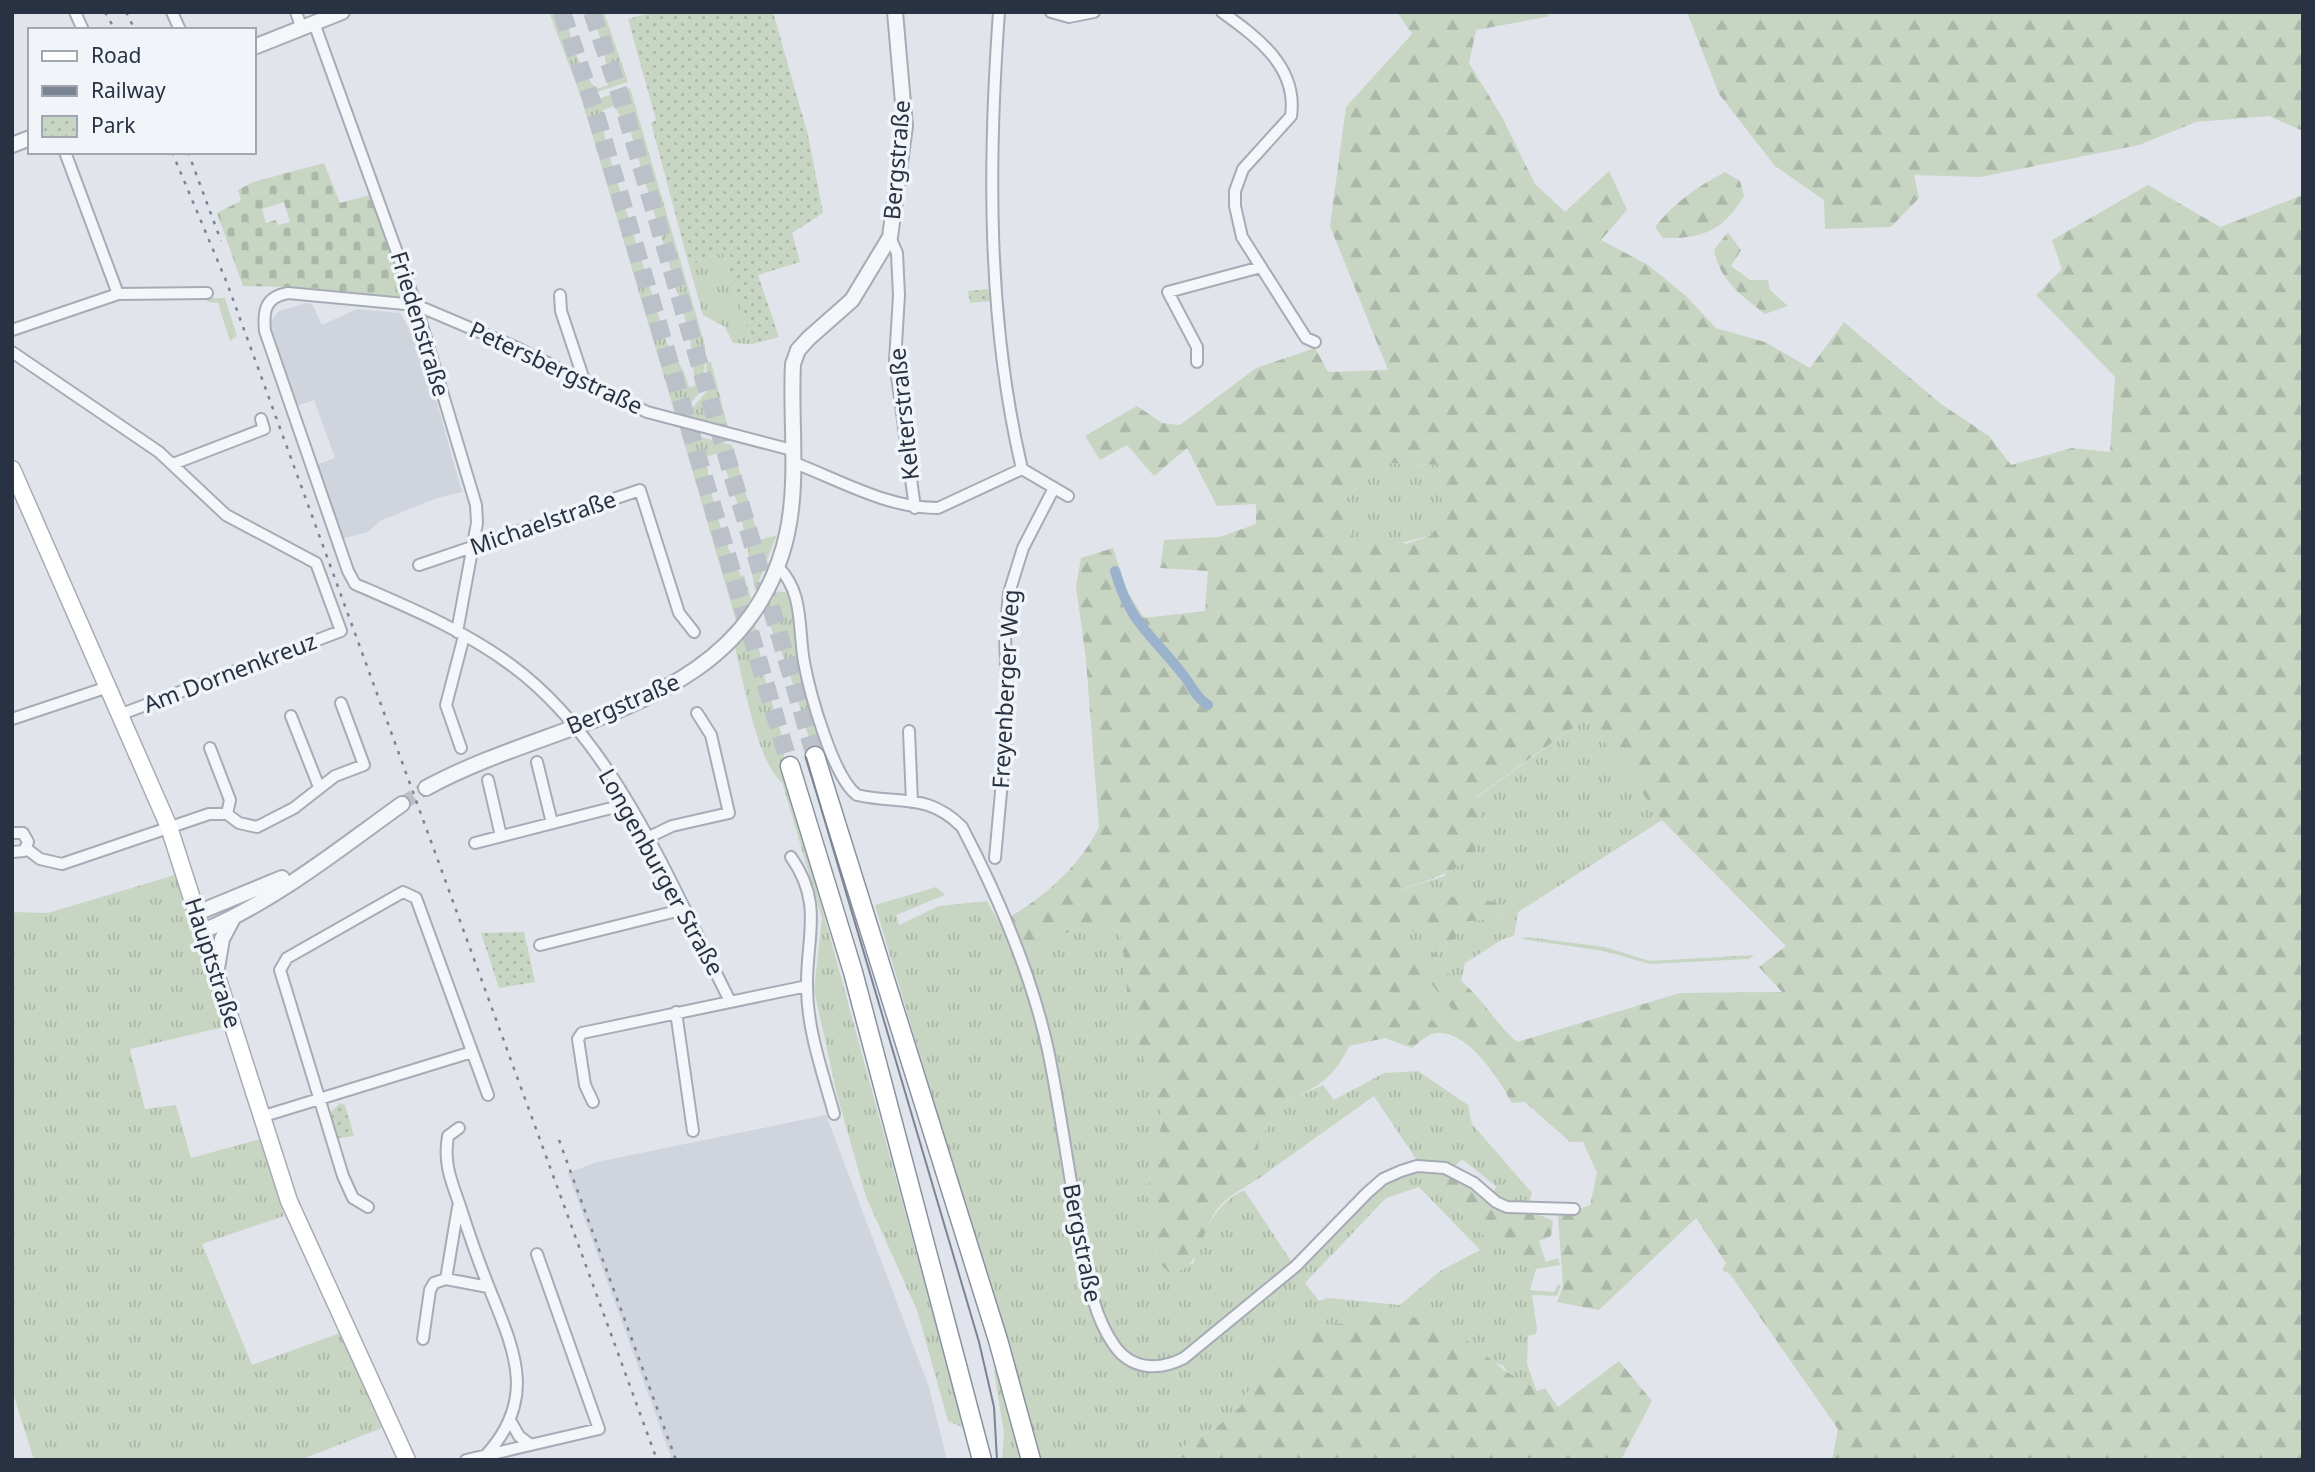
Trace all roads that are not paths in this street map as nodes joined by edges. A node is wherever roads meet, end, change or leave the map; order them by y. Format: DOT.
graph roads {
  1 [pos="75,12"];
  2 [pos="172,12"];
  3 [pos="296,12"];
  4 [pos="342,12"];
  5 [pos="895,12"];
  6 [pos="999,12"];
  7 [pos="1051,12"];
  8 [pos="1094,12"];
  9 [pos="1222,12"];
  10 [pos="308,26"];
  11 [pos="82,28"];
  12 [pos="179,28"];
  13 [pos="256,46"];
  14 [pos="66,154"];
  15 [pos="890,237"];
  16 [pos="1261,267"];
  17 [pos="207,293"];
  18 [pos="118,294"];
  19 [pos="560,295"];
  20 [pos="416,305"];
  21 [pos="12,330"];
  22 [pos="1315,342"];
  23 [pos="12,352"];
  24 [pos="1197,362"];
  25 [pos="585,383"];
  26 [pos="261,419"];
  27 [pos="792,456"];
  28 [pos="173,464"];
  29 [pos="12,469"];
  30 [pos="1022,469"];
  31 [pos="1054,488"];
  32 [pos="1068,496"];
  33 [pos="915,508"];
  34 [pos="472,548"];
  35 [pos="419,565"];
  36 [pos="778,567"];
  37 [pos="355,584"];
  38 [pos="694,632"];
  39 [pos="460,634"];
  40 [pos="108,687"];
  41 [pos="341,704"];
  42 [pos="697,713"];
  43 [pos="120,715"];
  44 [pos="291,716"];
  45 [pos="12,719"];
  46 [pos="573,726"];
  47 [pos="909,731"];
  48 [pos="210,748"];
  49 [pos="461,748"];
  50 [pos="816,756"];
  51 [pos="537,762"];
  52 [pos="790,766"];
  53 [pos="488,780"];
  54 [pos="319,787"];
  55 [pos="426,788"];
  56 [pos="912,802"];
  57 [pos="402,804"];
  58 [pos="627,804"];
  59 [pos="228,814"];
  60 [pos="552,823"];
  61 [pos="169,827"];
  62 [pos="12,833"];
  63 [pos="501,836"];
  64 [pos="647,838"];
  65 [pos="475,843"];
  66 [pos="27,849"];
  67 [pos="12,852"];
  68 [pos="791,858"];
  69 [pos="995,858"];
  70 [pos="316,865"];
  71 [pos="685,909"];
  72 [pos="197,913"];
  73 [pos="233,918"];
  74 [pos="202,931"];
  75 [pos="540,945"];
  76 [pos="216,974"];
  77 [pos="807,986"];
  78 [pos="730,1001"];
  79 [pos="676,1012"];
  80 [pos="472,1052"];
  81 [pos="488,1095"];
  82 [pos="321,1100"];
  83 [pos="593,1102"];
  84 [pos="834,1114"];
  85 [pos="264,1116"];
  86 [pos="458,1128"];
  87 [pos="693,1131"];
  88 [pos="458,1201"];
  89 [pos="368,1207"];
  90 [pos="1574,1209"];
  91 [pos="537,1254"];
  92 [pos="446,1279"];
  93 [pos="488,1287"];
  94 [pos="423,1339"];
  95 [pos="512,1422"];
  96 [pos="531,1445"];
  97 [pos="1029,1454"];
  98 [pos="486,1455"];
  99 [pos="407,1460"];
  100 [pos="466,1460"];
  101 [pos="982,1460"];
  1 -- 11 [label="street"];
  2 -- 12 [label="street"];
  3 -- 10 [label="street, Friedenstraße"];
  4 -- 10 [label="street"];
  5 -- 15 [label="street, Bergstraße"];
  6 -- 30 [label="street"];
  7 -- 8 [label="street"];
  9 -- 16 [label="street"];
  10 -- 13 [label="street"];
  10 -- 20 [label="street, Friedenstraße"];
  14 -- 18 [label="street"];
  15 -- 27 [label="street, Bergstraße"];
  15 -- 33 [label="street, Kelterstraße"];
  16 -- 22 [label="street"];
  16 -- 24 [label="street"];
  17 -- 18 [label="street"];
  18 -- 21 [label="street"];
  19 -- 25 [label="street"];
  20 -- 25 [label="street, Petersbergstraße"];
  20 -- 34 [label="street, Friedenstraße"];
  20 -- 37 [label="street, Petersbergstraße"];
  23 -- 28 [label="street"];
  25 -- 27 [label="street, Petersbergstraße"];
  26 -- 28 [label="street"];
  27 -- 33 [label="street, Petersbergstraße"];
  27 -- 36 [label="street, Bergstraße"];
  28 -- 43 [label="street, Am Dornenkreuz"];
  29 -- 40 [label="main road, Hauptstraße"];
  30 -- 31 [label="street"];
  30 -- 33 [label="street"];
  31 -- 32 [label="street"];
  31 -- 69 [label="street, Freyenberger Weg"];
  34 -- 35 [label="street, Michaelstraße"];
  34 -- 38 [label="street, Michaelstraße"];
  34 -- 39 [label="street, Friedenstraße"];
  36 -- 46 [label="street, Bergstraße"];
  36 -- 56 [label="street, Bergstraße"];
  37 -- 39 [label="street, Longenburger Straße"];
  39 -- 46 [label="street, Longenburger Straße"];
  39 -- 49 [label="street"];
  40 -- 43 [label="main road, Hauptstraße"];
  40 -- 45 [label="street"];
  41 -- 54 [label="street"];
  42 -- 64 [label="street"];
  43 -- 61 [label="main road, Hauptstraße"];
  44 -- 54 [label="street"];
  46 -- 55 [label="street, Bergstraße"];
  46 -- 58 [label="street, Longenburger Straße"];
  47 -- 56 [label="street"];
  48 -- 59 [label="street"];
  50 -- 97 [label="highway"];
  51 -- 60 [label="street"];
  52 -- 101 [label="highway"];
  53 -- 63 [label="street"];
  54 -- 59 [label="street"];
  56 -- 90 [label="street, Bergstraße"];
  57 -- 70 [label="street"];
  58 -- 60 [label="street"];
  58 -- 64 [label="street, Longenburger Straße"];
  59 -- 61 [label="street"];
  60 -- 63 [label="street"];
  61 -- 66 [label="street"];
  61 -- 72 [label="main road, Hauptstraße"];
  62 -- 66 [label="street"];
  63 -- 65 [label="street"];
  64 -- 71 [label="street, Longenburger Straße"];
  66 -- 67 [label="street"];
  68 -- 77 [label="street"];
  70 -- 72 [label="street"];
  70 -- 73 [label="street"];
  71 -- 75 [label="street"];
  71 -- 78 [label="street, Longenburger Straße"];
  72 -- 74 [label="main road, Hauptstraße"];
  73 -- 74 [label="street"];
  73 -- 76 [label="street"];
  74 -- 76 [label="main road, Hauptstraße"];
  76 -- 85 [label="main road, Hauptstraße"];
  77 -- 78 [label="street"];
  77 -- 84 [label="street"];
  78 -- 79 [label="street"];
  79 -- 83 [label="street"];
  79 -- 87 [label="street"];
  80 -- 81 [label="street"];
  80 -- 82 [label="street"];
  80 -- 82 [label="street"];
  82 -- 85 [label="street"];
  82 -- 89 [label="street"];
  85 -- 99 [label="main road, Hauptstraße"];
  86 -- 88 [label="street"];
  88 -- 92 [label="street"];
  88 -- 93 [label="street"];
  91 -- 96 [label="street"];
  92 -- 93 [label="street"];
  92 -- 94 [label="street"];
  93 -- 95 [label="street"];
  95 -- 96 [label="street"];
  95 -- 98 [label="street"];
  96 -- 98 [label="street"];
  98 -- 100 [label="street"];
}
